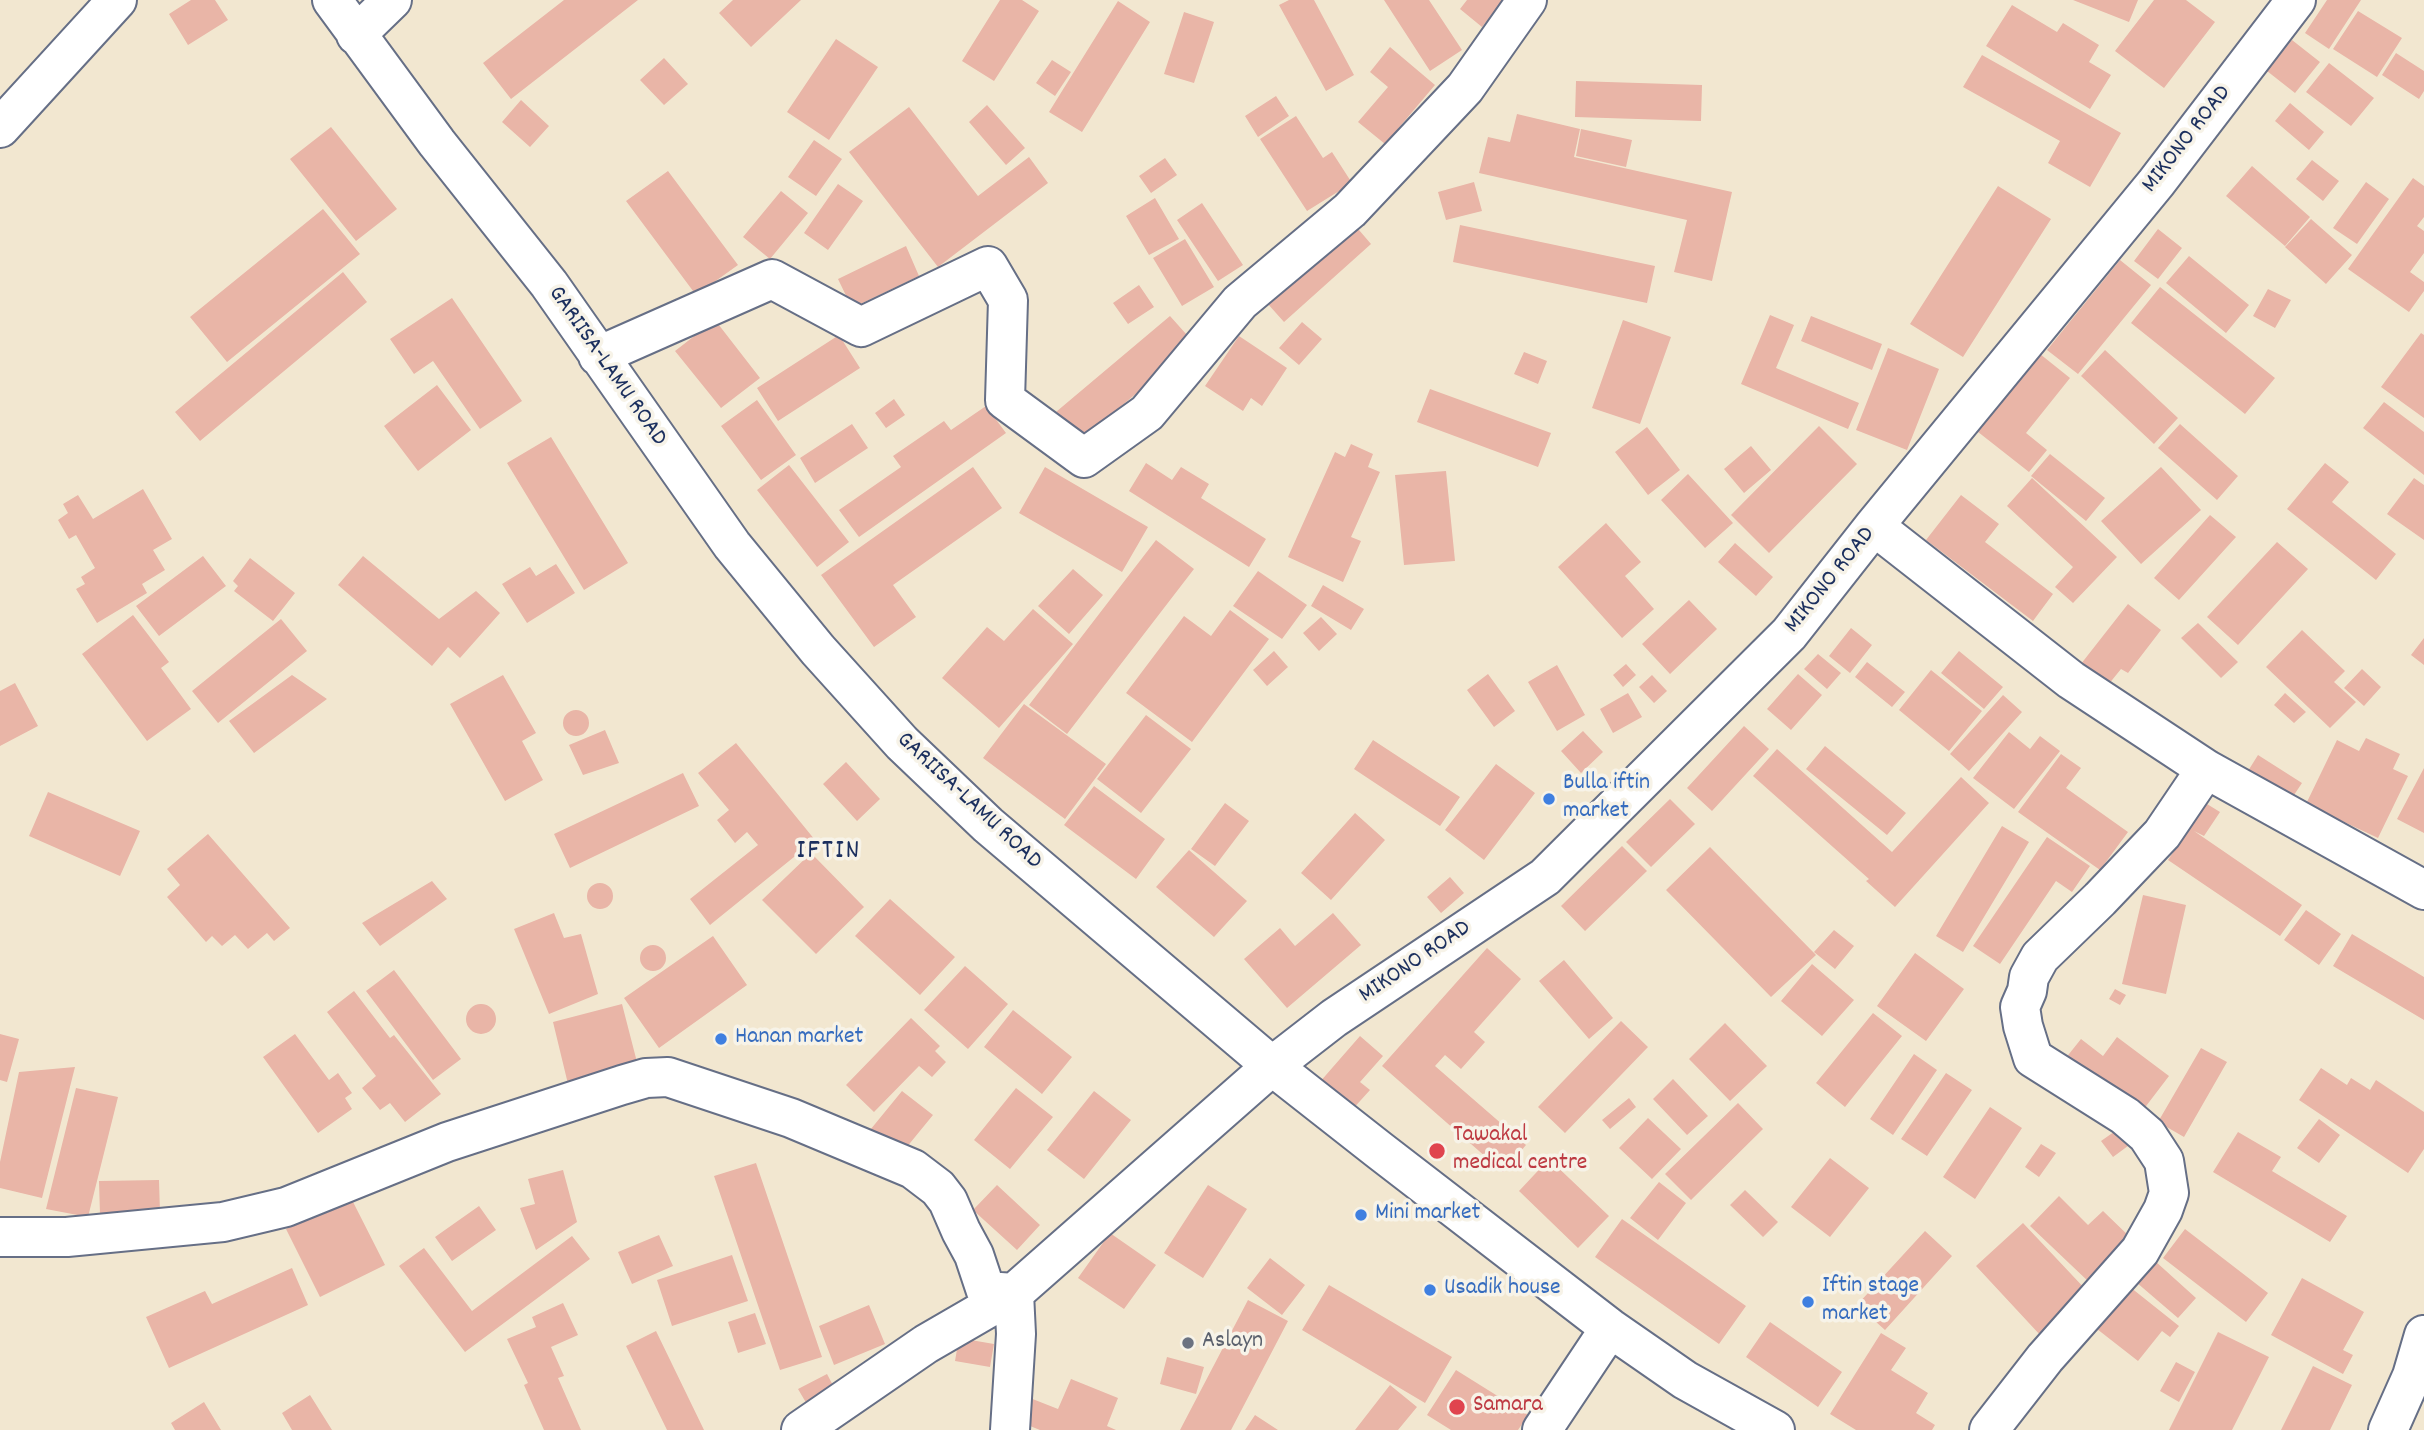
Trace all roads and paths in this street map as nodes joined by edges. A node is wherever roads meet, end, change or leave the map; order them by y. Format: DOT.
graph roads {
  1 [pos="117,0"];
  2 [pos="332,0"];
  3 [pos="392,0"];
  4 [pos="1527,0"];
  5 [pos="2296,0"];
  6 [pos="356,34"];
  7 [pos="0,128"];
  8 [pos="598,356"];
  9 [pos="1874,526"];
  10 [pos="2206,769"];
  11 [pos="2424,890"];
  12 [pos="1272,1066"];
  13 [pos="0,1237"];
  14 [pos="1014,1293"];
  15 [pos="1610,1328"];
  16 [pos="2424,1335"];
  17 [pos="801,1430"];
  18 [pos="1010,1430"];
  19 [pos="1542,1430"];
  20 [pos="1775,1430"];
  21 [pos="1989,1430"];
  22 [pos="2388,1430"];
  1 -- 7 [label="street"];
  2 -- 6 [label="street, GARIISA-LAMU ROAD"];
  3 -- 6 [label="street"];
  4 -- 8 [label="street"];
  5 -- 9 [label="street, MIKONO ROAD"];
  6 -- 8 [label="street, GARIISA-LAMU ROAD"];
  8 -- 12 [label="street, GARIISA-LAMU ROAD"];
  9 -- 10 [label="street"];
  9 -- 12 [label="street, MIKONO ROAD"];
  10 -- 11 [label="street"];
  10 -- 21 [label="street"];
  12 -- 14 [label="street, MIKONO ROAD"];
  12 -- 15 [label="street, GARIISA-LAMU ROAD"];
  13 -- 14 [label="street"];
  14 -- 17 [label="street, MIKONO ROAD"];
  14 -- 18 [label="street"];
  15 -- 19 [label="street"];
  15 -- 20 [label="street, GARIISA-LAMU ROAD"];
  16 -- 22 [label="street"];
}
